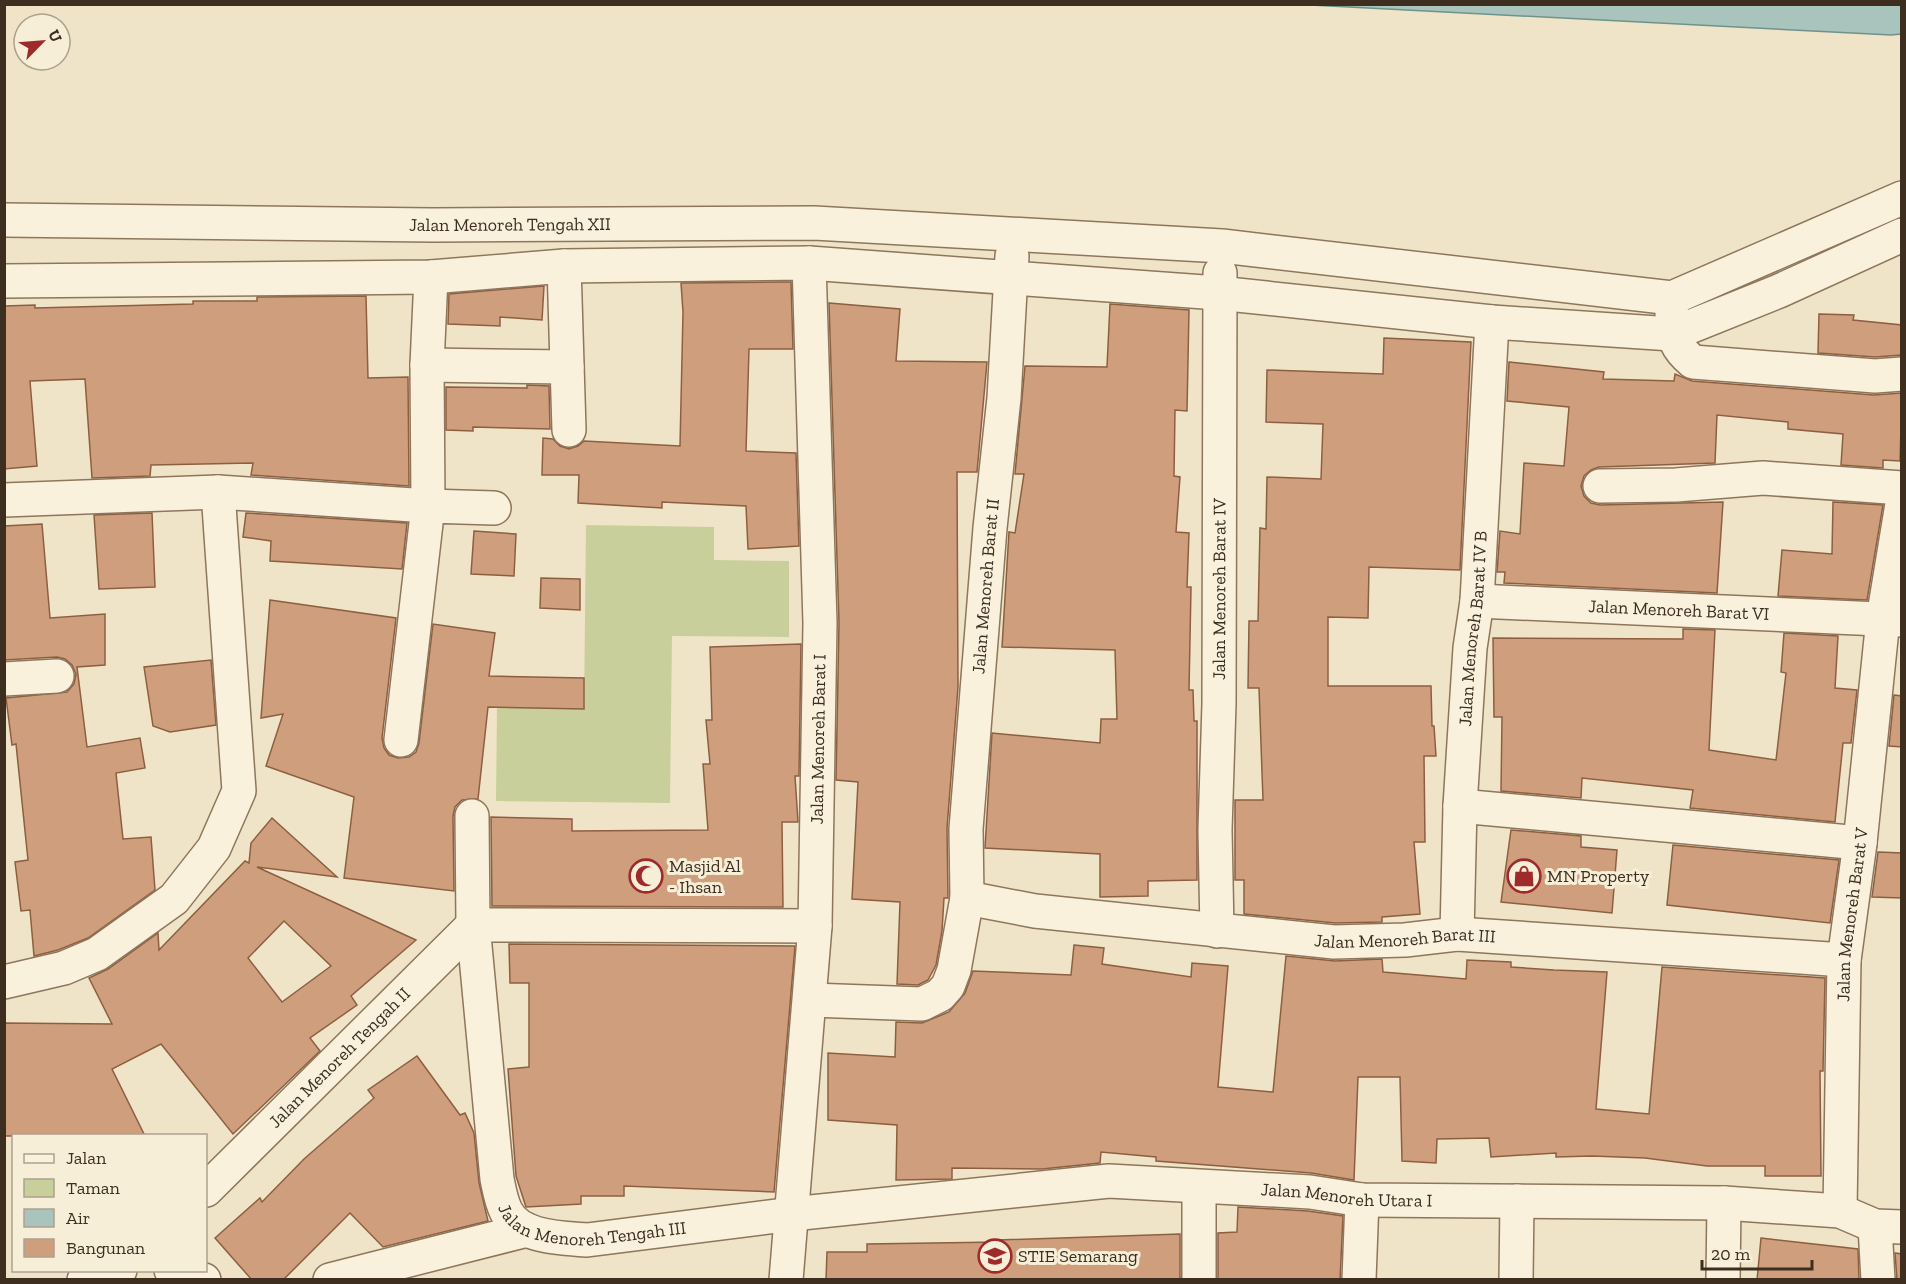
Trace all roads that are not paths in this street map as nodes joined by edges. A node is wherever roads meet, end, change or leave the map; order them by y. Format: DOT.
graph roads {
  1 [pos="1902,198"];
  2 [pos="4,220"];
  3 [pos="1902,235"];
  4 [pos="1013,236"];
  5 [pos="1222,246"];
  6 [pos="809,263"];
  7 [pos="564,267"];
  8 [pos="431,277"];
  9 [pos="1010,277"];
  10 [pos="4,281"];
  11 [pos="1218,293"];
  12 [pos="1672,298"];
  13 [pos="1492,322"];
  14 [pos="1672,334"];
  15 [pos="427,365"];
  16 [pos="567,367"];
  17 [pos="1902,374"];
  18 [pos="569,430"];
  19 [pos="1600,486"];
  20 [pos="1902,488"];
  21 [pos="218,492"];
  22 [pos="4,500"];
  23 [pos="1902,504"];
  24 [pos="428,506"];
  25 [pos="494,508"];
  26 [pos="1477,601"];
  27 [pos="1892,620"];
  28 [pos="57,676"];
  29 [pos="4,679"];
  30 [pos="401,740"];
  31 [pos="1460,806"];
  32 [pos="472,816"];
  33 [pos="1860,843"];
  34 [pos="967,898"];
  35 [pos="473,924"];
  36 [pos="815,926"];
  37 [pos="1217,931"];
  38 [pos="1457,934"];
  39 [pos="1844,960"];
  40 [pos="4,982"];
  41 [pos="811,1000"];
  42 [pos="1199,1187"];
  43 [pos="207,1189"];
  44 [pos="1362,1200"];
  45 [pos="1517,1201"];
  46 [pos="1724,1203"];
  47 [pos="1840,1211"];
  48 [pos="792,1214"];
  49 [pos="1888,1226"];
  50 [pos="527,1230"];
  51 [pos="113,1272"];
  52 [pos="178,1272"];
  53 [pos="84,1280"];
  54 [pos="204,1280"];
  55 [pos="330,1280"];
  56 [pos="786,1280"];
  57 [pos="1199,1280"];
  58 [pos="1359,1280"];
  59 [pos="1516,1280"];
  60 [pos="1724,1280"];
  61 [pos="1878,1280"];
  1 -- 12 [label="street"];
  2 -- 4 [label="street, Jalan Menoreh Tengah XII"];
  3 -- 14 [label="street"];
  4 -- 5 [label="street, Jalan Menoreh Tengah XII"];
  4 -- 9 [label="street, Jalan Menoreh Barat II"];
  5 -- 11 [label="street, Jalan Menoreh Barat IV"];
  5 -- 12 [label="street, Jalan Menoreh Tengah XII"];
  6 -- 7 [label="street"];
  6 -- 9 [label="street"];
  6 -- 36 [label="street, Jalan Menoreh Barat I"];
  7 -- 8 [label="street"];
  7 -- 16 [label="street"];
  8 -- 10 [label="street"];
  8 -- 15 [label="street"];
  9 -- 11 [label="street"];
  9 -- 34 [label="street, Jalan Menoreh Barat II"];
  11 -- 13 [label="street"];
  11 -- 37 [label="street, Jalan Menoreh Barat IV"];
  12 -- 14 [label="street"];
  13 -- 14 [label="street"];
  13 -- 26 [label="street, Jalan Menoreh Barat IV B"];
  14 -- 17 [label="street"];
  15 -- 16 [label="street"];
  15 -- 24 [label="street"];
  16 -- 18 [label="street"];
  19 -- 20 [label="street"];
  21 -- 22 [label="street"];
  21 -- 24 [label="street"];
  21 -- 40 [label="street"];
  23 -- 27 [label="street"];
  24 -- 25 [label="street"];
  24 -- 30 [label="street"];
  26 -- 27 [label="street, Jalan Menoreh Barat VI"];
  26 -- 31 [label="street, Jalan Menoreh Barat IV B"];
  27 -- 33 [label="street, Jalan Menoreh Barat V"];
  28 -- 29 [label="street"];
  31 -- 33 [label="street"];
  31 -- 38 [label="street, Jalan Menoreh Barat IV B"];
  32 -- 35 [label="street, Jalan Menoreh Tengah III"];
  33 -- 39 [label="street, Jalan Menoreh Barat V"];
  34 -- 37 [label="street, Jalan Menoreh Barat III"];
  34 -- 41 [label="street, Jalan Menoreh Barat II"];
  35 -- 36 [label="street"];
  35 -- 43 [label="street, Jalan Menoreh Tengah II"];
  35 -- 50 [label="street, Jalan Menoreh Tengah III"];
  36 -- 41 [label="street, Jalan Menoreh Barat I"];
  37 -- 38 [label="street, Jalan Menoreh Barat III"];
  38 -- 39 [label="street, Jalan Menoreh Barat III"];
  39 -- 47 [label="street, Jalan Menoreh Barat V"];
  41 -- 48 [label="street, Jalan Menoreh Barat I"];
  42 -- 44 [label="street, Jalan Menoreh Utara I"];
  42 -- 48 [label="street, Jalan Menoreh Utara I"];
  42 -- 57 [label="street"];
  44 -- 45 [label="street, Jalan Menoreh Utara I"];
  44 -- 58 [label="street"];
  45 -- 46 [label="street, Jalan Menoreh Utara I"];
  45 -- 59 [label="street"];
  46 -- 47 [label="street, Jalan Menoreh Utara I"];
  46 -- 60 [label="street"];
  47 -- 49 [label="street, Jalan Menoreh Utara I"];
  48 -- 50 [label="street, Jalan Menoreh Tengah III"];
  48 -- 56 [label="street"];
  49 -- 61 [label="street"];
  50 -- 55 [label="street"];
  51 -- 53 [label="street"];
  52 -- 54 [label="street"];
}
